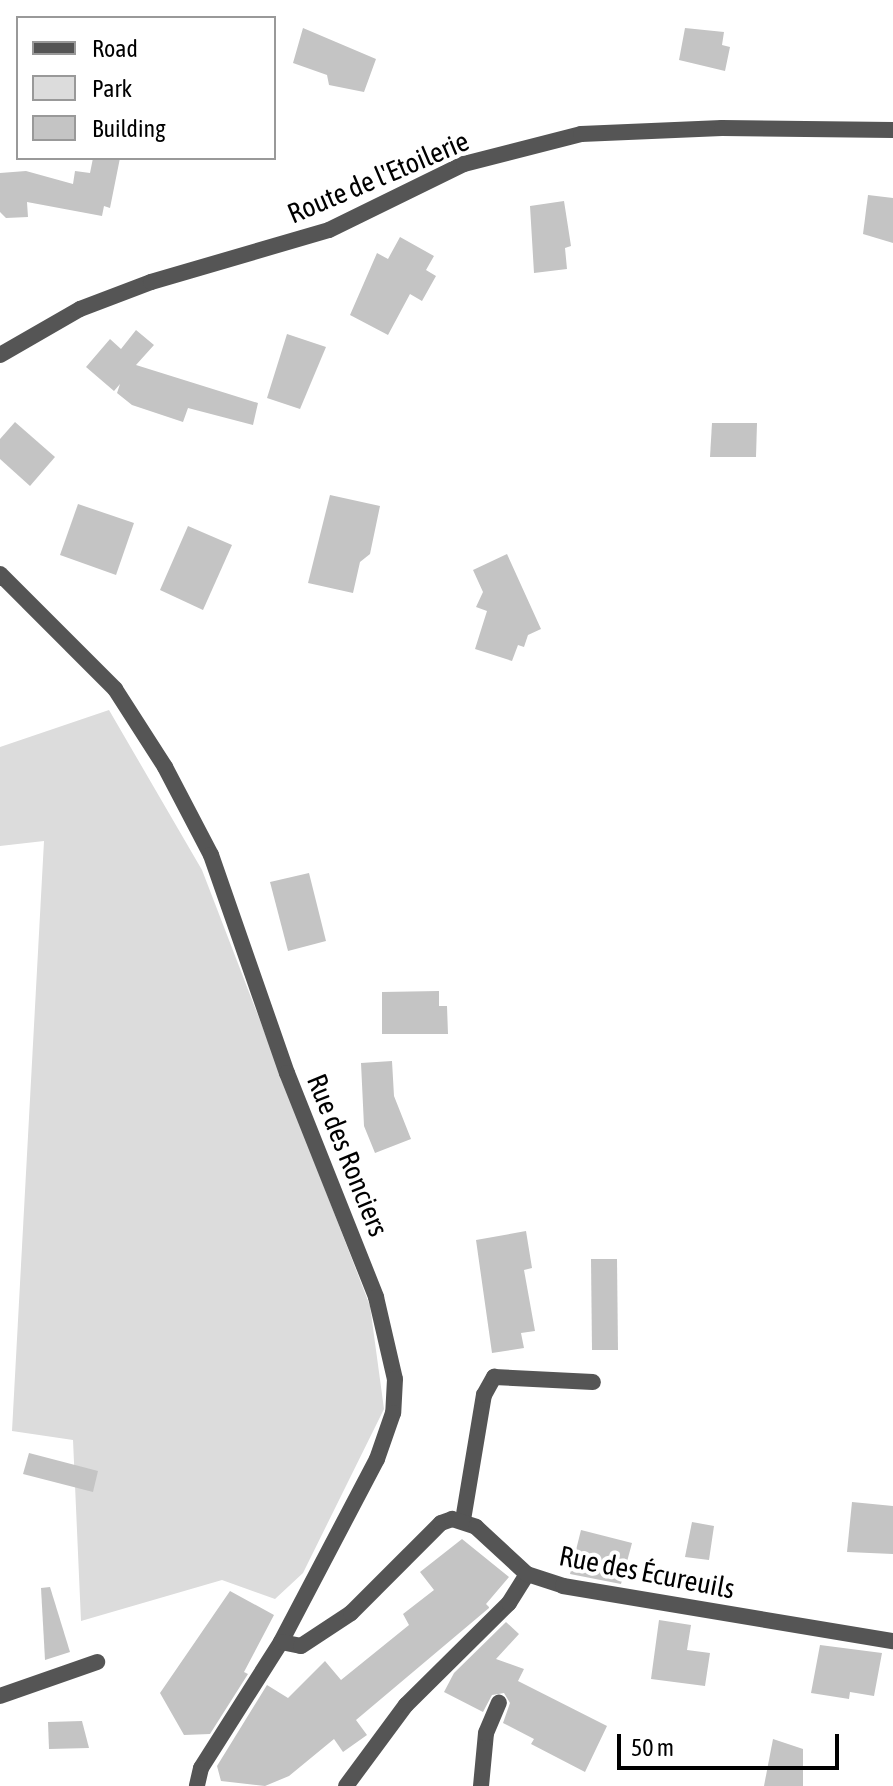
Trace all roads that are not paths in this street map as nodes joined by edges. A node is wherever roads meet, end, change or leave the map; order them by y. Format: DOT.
graph roads {
  1 [pos="893,130"];
  2 [pos="0,355"];
  3 [pos="0,574"];
  4 [pos="593,1382"];
  5 [pos="463,1520"];
  6 [pos="527,1574"];
  7 [pos="893,1641"];
  8 [pos="281,1642"];
  9 [pos="97,1662"];
  10 [pos="0,1696"];
  11 [pos="499,1703"];
  12 [pos="197,1786"];
  13 [pos="346,1786"];
  14 [pos="481,1786"];
  1 -- 2 [label="street, Route de l'Etoilerie"];
  3 -- 8 [label="street, Rue des Ronciers"];
  4 -- 5 [label="street"];
  5 -- 6 [label="street"];
  5 -- 8 [label="street"];
  6 -- 7 [label="street, Rue des Écureuils"];
  6 -- 13 [label="street, Rue des Écureuils"];
  8 -- 12 [label="street, Rue des Ronciers"];
  9 -- 10 [label="street"];
  11 -- 14 [label="street"];
}
